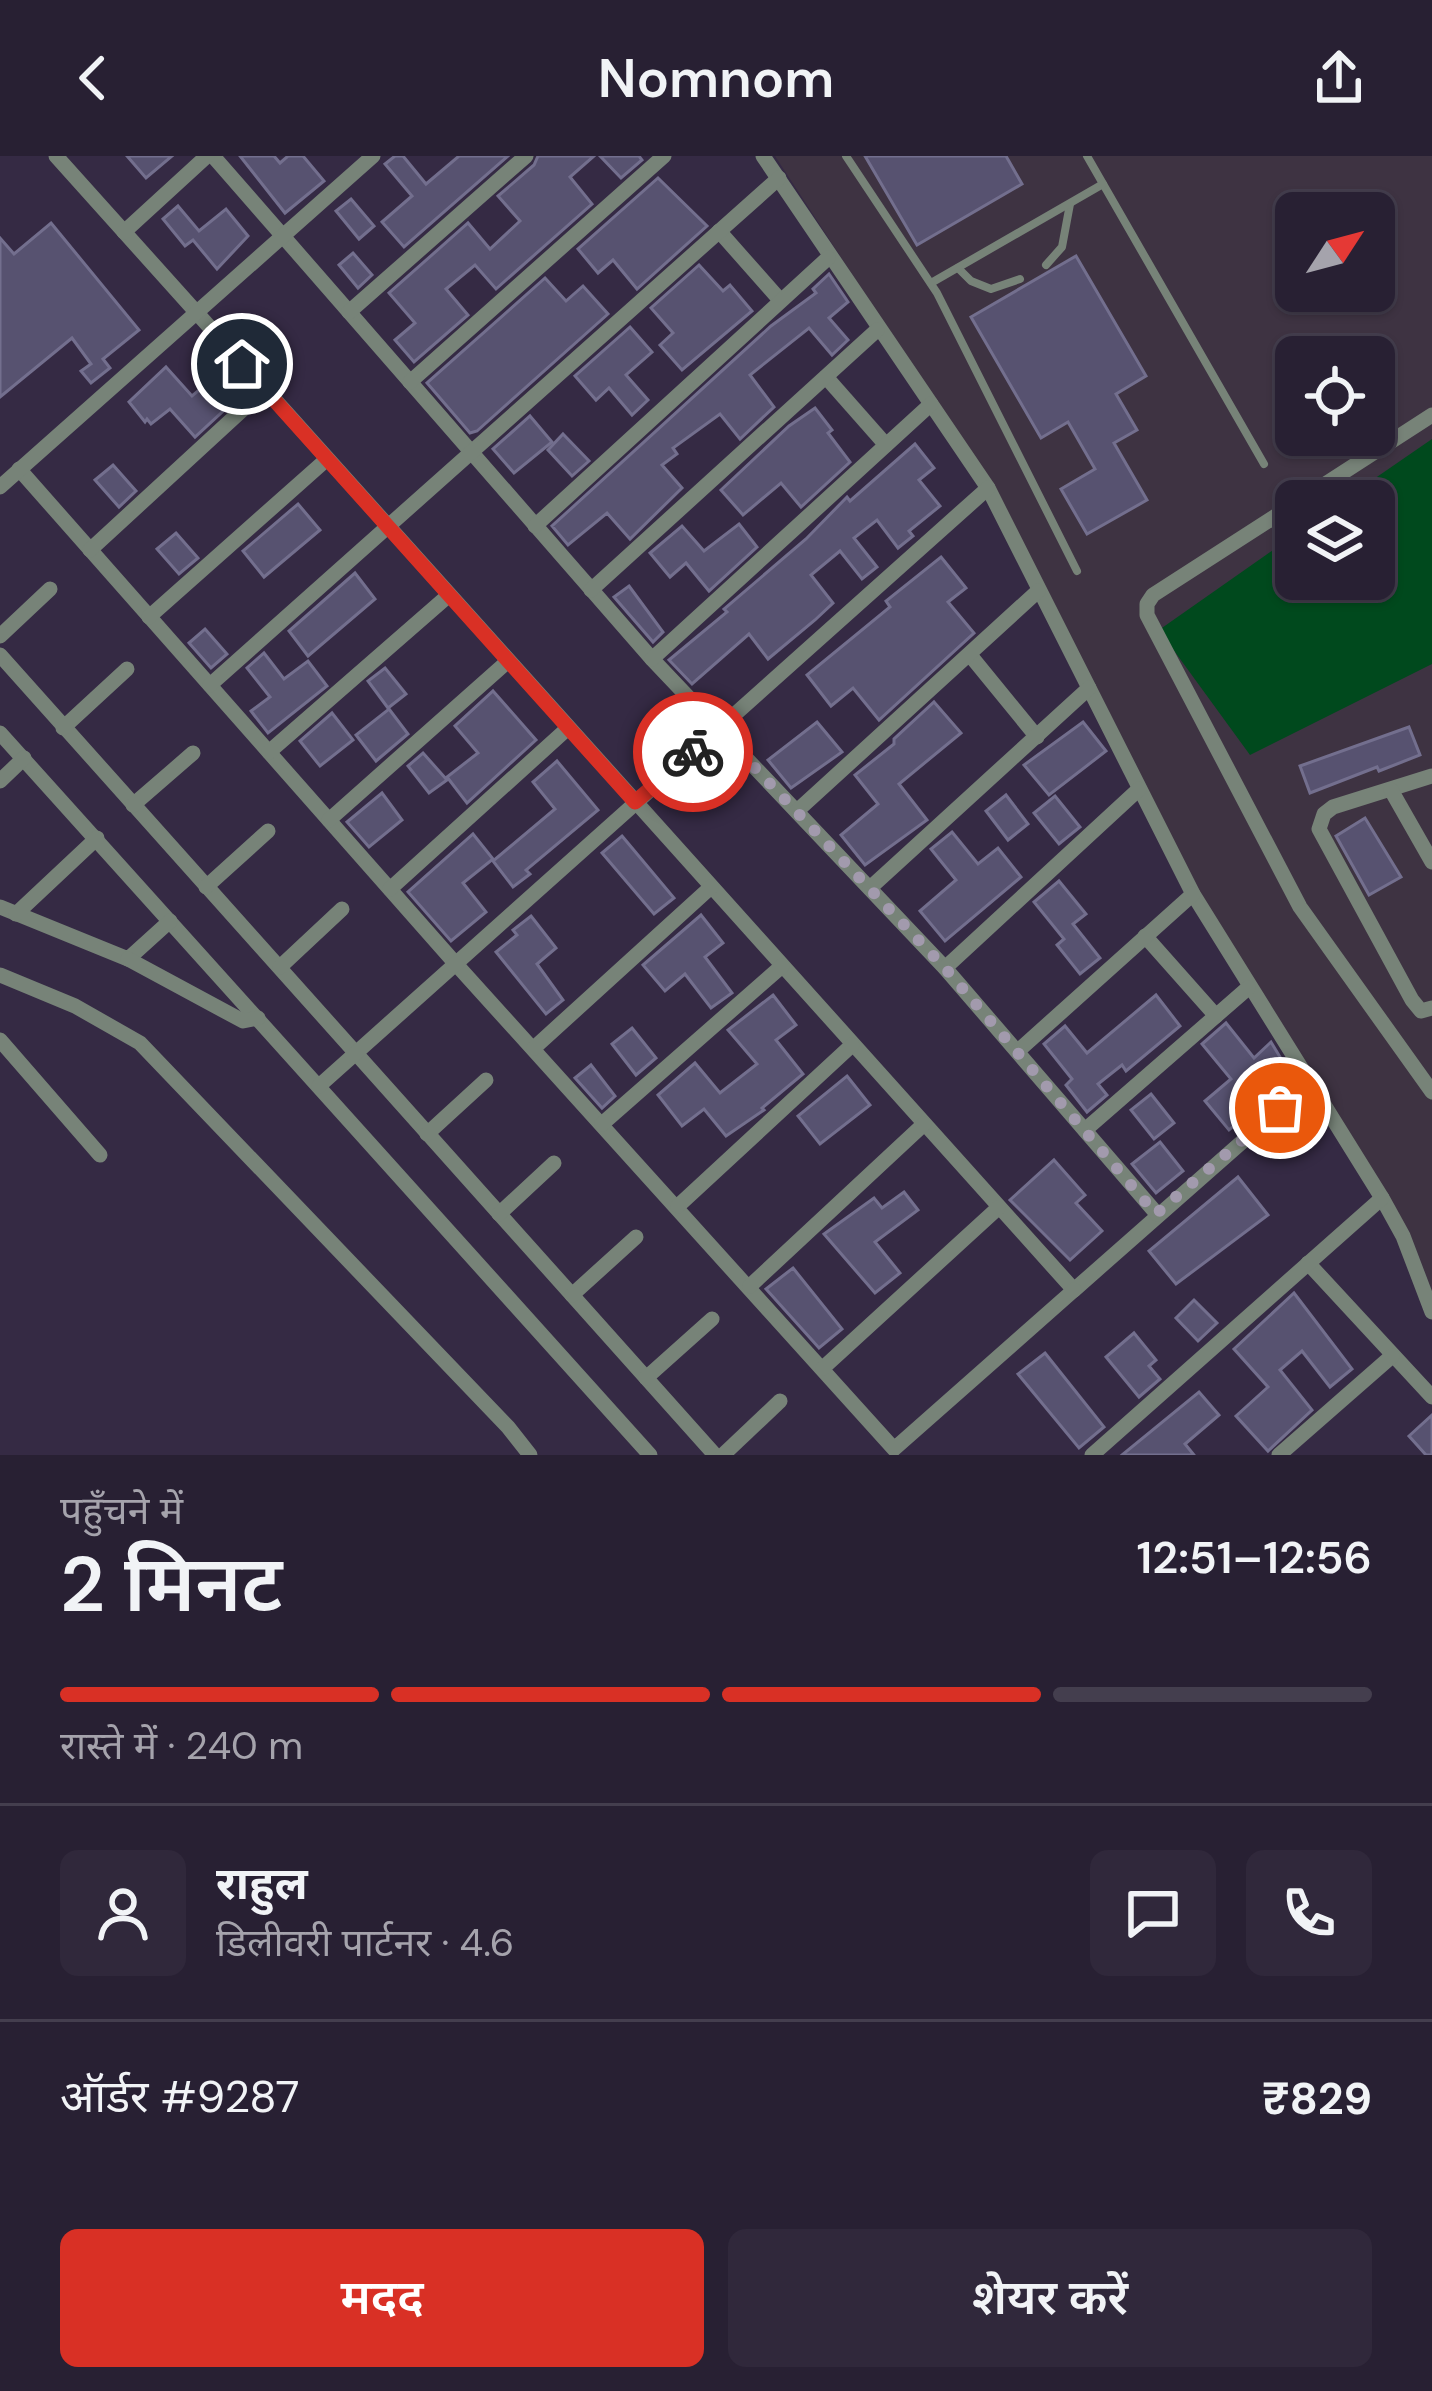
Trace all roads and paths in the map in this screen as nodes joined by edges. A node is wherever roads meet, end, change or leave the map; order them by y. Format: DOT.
graph roads {
  1 [pos="56,156"];
  2 [pos="210,156"];
  3 [pos="373,156"];
  4 [pos="526,156"];
  5 [pos="664,156"];
  6 [pos="763,156"];
  7 [pos="846,156"];
  8 [pos="1087,156"];
  9 [pos="779,178"];
  10 [pos="1103,184"];
  11 [pos="1071,202"];
  12 [pos="718,231"];
  13 [pos="124,232"];
  14 [pos="283,235"];
  15 [pos="828,258"];
  16 [pos="1046,265"];
  17 [pos="958,268"];
  18 [pos="1020,279"];
  19 [pos="931,283"];
  20 [pos="780,300"];
  21 [pos="196,312"];
  22 [pos="349,312"];
  23 [pos="877,330"];
  24 [pos="826,376"];
  25 [pos="410,382"];
  26 [pos="265,389"];
  27 [pos="931,404"];
  28 [pos="1432,415"];
  29 [pos="886,445"];
  30 [pos="469,451"];
  31 [pos="327,459"];
  32 [pos="1264,464"];
  33 [pos="20,470"];
  34 [pos="1332,480"];
  35 [pos="0,487"];
  36 [pos="988,488"];
  37 [pos="1275,517"];
  38 [pos="386,525"];
  39 [pos="535,526"];
  40 [pos="91,550"];
  41 [pos="1077,571"];
  42 [pos="50,590"];
  43 [pos="591,590"];
  44 [pos="1038,591"];
  45 [pos="449,596"];
  46 [pos="149,616"];
  47 [pos="0,636"];
  48 [pos="0,655"];
  49 [pos="970,655"];
  50 [pos="652,659"];
  51 [pos="508,661"];
  52 [pos="127,669"];
  53 [pos="210,685"];
  54 [pos="1089,688"];
  55 [pos="63,728"];
  56 [pos="568,728"];
  57 [pos="719,730"];
  58 [pos="0,733"];
  59 [pos="1036,737"];
  60 [pos="269,752"];
  61 [pos="193,753"];
  62 [pos="24,758"];
  63 [pos="1432,776"];
  64 [pos="0,781"];
  65 [pos="1139,789"];
  66 [pos="1391,790"];
  67 [pos="635,802"];
  68 [pos="134,806"];
  69 [pos="797,811"];
  70 [pos="329,820"];
  71 [pos="268,831"];
  72 [pos="97,838"];
  73 [pos="1432,862"];
  74 [pos="206,887"];
  75 [pos="712,887"];
  76 [pos="870,888"];
  77 [pos="390,889"];
  78 [pos="1192,894"];
  79 [pos="342,909"];
  80 [pos="8,910"];
  81 [pos="170,921"];
  82 [pos="1145,936"];
  83 [pos="128,959"];
  84 [pos="455,963"];
  85 [pos="782,966"];
  86 [pos="280,967"];
  87 [pos="945,968"];
  88 [pos="0,975"];
  89 [pos="1248,988"];
  90 [pos="1432,1008"];
  91 [pos="1216,1016"];
  92 [pos="258,1018"];
  93 [pos="0,1040"];
  94 [pos="852,1045"];
  95 [pos="534,1048"];
  96 [pos="1018,1051"];
  97 [pos="355,1054"];
  98 [pos="487,1080"];
  99 [pos="1310,1082"];
  100 [pos="319,1086"];
  101 [pos="1432,1092"];
  102 [pos="602,1124"];
  103 [pos="924,1124"];
  104 [pos="1085,1130"];
  105 [pos="427,1134"];
  106 [pos="100,1155"];
  107 [pos="554,1163"];
  108 [pos="1382,1198"];
  109 [pos="678,1206"];
  110 [pos="998,1208"];
  111 [pos="499,1214"];
  112 [pos="1156,1214"];
  113 [pos="636,1237"];
  114 [pos="1308,1263"];
  115 [pos="750,1286"];
  116 [pos="1074,1290"];
  117 [pos="572,1295"];
  118 [pos="1432,1312"];
  119 [pos="712,1319"];
  120 [pos="1392,1355"];
  121 [pos="823,1368"];
  122 [pos="646,1378"];
  123 [pos="1432,1397"];
  124 [pos="780,1401"];
  125 [pos="894,1453"];
  126 [pos="530,1455"];
  127 [pos="650,1455"];
  128 [pos="719,1455"];
  129 [pos="1092,1455"];
  130 [pos="1280,1455"];
  1 -- 13 [label="street"];
  2 -- 13 [label="street"];
  2 -- 14 [label="street"];
  3 -- 14 [label="street"];
  4 -- 22 [label="street"];
  5 -- 25 [label="street"];
  6 -- 9 [label="street"];
  7 -- 19 [label="lane"];
  8 -- 10 [label="lane"];
  9 -- 12 [label="street"];
  9 -- 15 [label="street"];
  10 -- 11 [label="lane"];
  10 -- 32 [label="lane"];
  11 -- 16 [label="lane"];
  11 -- 17 [label="lane"];
  12 -- 20 [label="street"];
  12 -- 30 [label="street"];
  13 -- 21 [label="street"];
  14 -- 21 [label="street"];
  14 -- 22 [label="street"];
  15 -- 20 [label="street"];
  15 -- 23 [label="street"];
  17 -- 18 [label="lane"];
  17 -- 19 [label="lane"];
  19 -- 41 [label="lane"];
  20 -- 39 [label="street"];
  21 -- 26 [label="street"];
  21 -- 33 [label="street"];
  22 -- 25 [label="street"];
  23 -- 24 [label="street"];
  23 -- 27 [label="street"];
  24 -- 29 [label="street"];
  24 -- 43 [label="street"];
  25 -- 30 [label="street"];
  26 -- 31 [label="street"];
  26 -- 40 [label="street"];
  27 -- 29 [label="street"];
  27 -- 36 [label="street"];
  28 -- 34 [label="street"];
  29 -- 50 [label="street"];
  30 -- 38 [label="street"];
  30 -- 39 [label="street"];
  31 -- 38 [label="street"];
  31 -- 46 [label="street"];
  33 -- 35 [label="street"];
  33 -- 40 [label="street"];
  36 -- 44 [label="street"];
  36 -- 57 [label="street"];
  37 -- 101 [label="street"];
  38 -- 45 [label="street"];
  38 -- 53 [label="street"];
  39 -- 43 [label="street"];
  40 -- 46 [label="street"];
  42 -- 47 [label="street"];
  43 -- 50 [label="street"];
  44 -- 49 [label="street"];
  44 -- 54 [label="street"];
  45 -- 51 [label="street"];
  45 -- 60 [label="street"];
  46 -- 53 [label="street"];
  48 -- 55 [label="street"];
  49 -- 59 [label="street"];
  49 -- 69 [label="street"];
  50 -- 57 [label="street"];
  51 -- 56 [label="street"];
  51 -- 70 [label="street"];
  52 -- 55 [label="street"];
  53 -- 60 [label="street"];
  54 -- 59 [label="street"];
  54 -- 65 [label="street"];
  55 -- 68 [label="street"];
  56 -- 67 [label="street"];
  56 -- 77 [label="street"];
  57 -- 67 [label="street"];
  57 -- 69 [label="street"];
  58 -- 62 [label="street"];
  59 -- 76 [label="street"];
  60 -- 70 [label="street"];
  61 -- 68 [label="street"];
  62 -- 64 [label="street"];
  62 -- 72 [label="street"];
  63 -- 66 [label="street"];
  65 -- 78 [label="street"];
  65 -- 87 [label="street"];
  66 -- 73 [label="street"];
  66 -- 90 [label="street"];
  67 -- 75 [label="street"];
  67 -- 84 [label="street"];
  68 -- 74 [label="street"];
  69 -- 76 [label="street"];
  70 -- 77 [label="street"];
  71 -- 74 [label="street"];
  72 -- 80 [label="street"];
  72 -- 81 [label="street"];
  74 -- 86 [label="street"];
  75 -- 85 [label="street"];
  75 -- 95 [label="street"];
  76 -- 87 [label="street"];
  77 -- 84 [label="street"];
  78 -- 82 [label="street"];
  78 -- 89 [label="street"];
  79 -- 86 [label="street"];
  80 -- 83 [label="street"];
  81 -- 83 [label="street"];
  81 -- 92 [label="street"];
  82 -- 91 [label="street"];
  82 -- 96 [label="street"];
  83 -- 92 [label="street"];
  84 -- 95 [label="street"];
  84 -- 97 [label="street"];
  85 -- 94 [label="street"];
  85 -- 102 [label="street"];
  86 -- 97 [label="street"];
  87 -- 96 [label="street"];
  88 -- 126 [label="street"];
  89 -- 91 [label="street"];
  89 -- 99 [label="street"];
  91 -- 104 [label="street"];
  92 -- 100 [label="street"];
  93 -- 106 [label="street"];
  94 -- 103 [label="street"];
  94 -- 109 [label="street"];
  95 -- 102 [label="street"];
  96 -- 104 [label="street"];
  97 -- 100 [label="street"];
  97 -- 105 [label="street"];
  98 -- 105 [label="street"];
  99 -- 108 [label="street"];
  99 -- 112 [label="street"];
  100 -- 127 [label="street"];
  102 -- 109 [label="street"];
  103 -- 110 [label="street"];
  103 -- 115 [label="street"];
  104 -- 112 [label="street"];
  105 -- 111 [label="street"];
  107 -- 111 [label="street"];
  108 -- 114 [label="street"];
  108 -- 118 [label="street"];
  109 -- 115 [label="street"];
  110 -- 116 [label="street"];
  110 -- 121 [label="street"];
  111 -- 117 [label="street"];
  112 -- 116 [label="street"];
  113 -- 117 [label="street"];
  114 -- 120 [label="street"];
  114 -- 129 [label="street"];
  115 -- 121 [label="street"];
  116 -- 125 [label="street"];
  117 -- 122 [label="street"];
  119 -- 122 [label="street"];
  120 -- 123 [label="street"];
  120 -- 130 [label="street"];
  121 -- 125 [label="street"];
  122 -- 128 [label="street"];
  124 -- 128 [label="street"];
}
